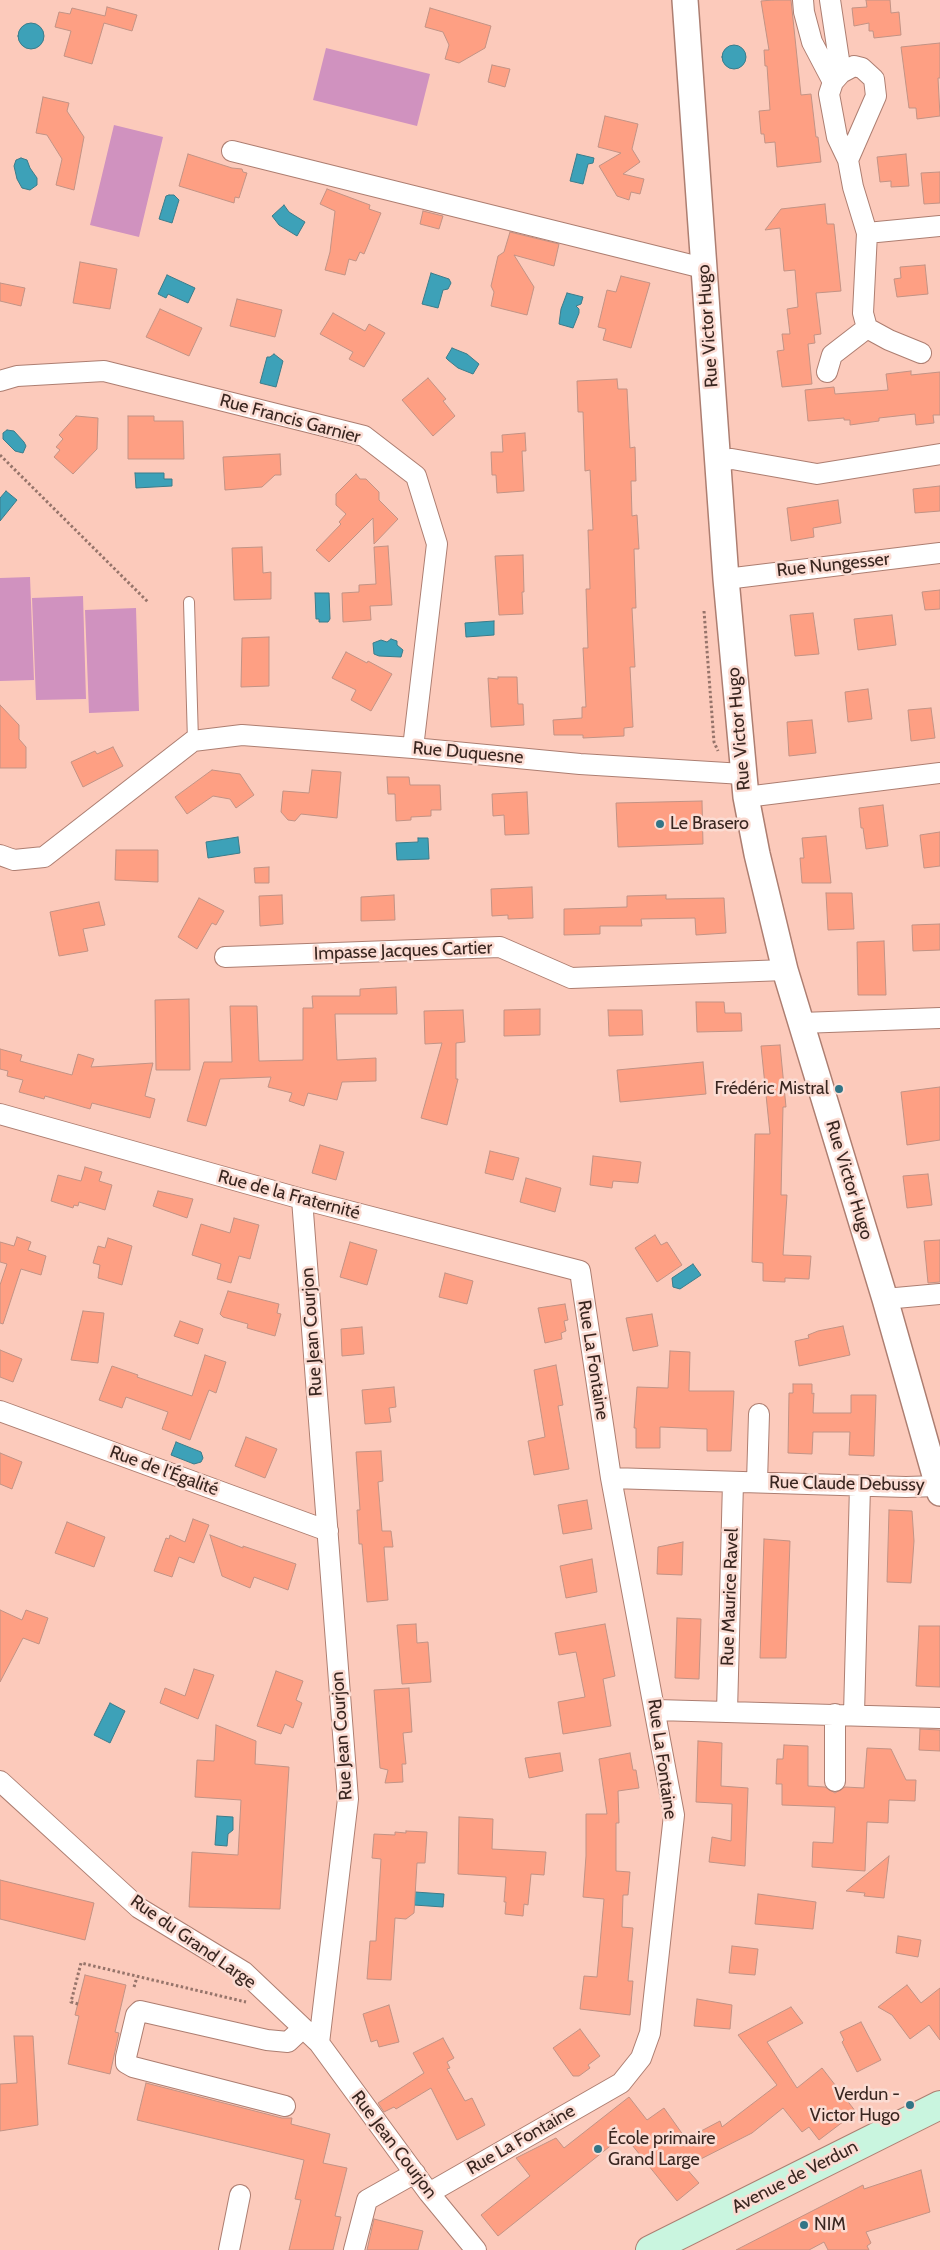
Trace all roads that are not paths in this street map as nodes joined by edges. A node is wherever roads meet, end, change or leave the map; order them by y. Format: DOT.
graph roads {
  1 [pos="685,0"];
  2 [pos="803,0"];
  3 [pos="830,0"];
  4 [pos="837,78"];
  5 [pos="232,151"];
  6 [pos="848,160"];
  7 [pos="940,226"];
  8 [pos="867,233"];
  9 [pos="703,268"];
  10 [pos="867,328"];
  11 [pos="921,353"];
  12 [pos="827,372"];
  13 [pos="0,381"];
  14 [pos="940,454"];
  15 [pos="718,461"];
  16 [pos="940,553"];
  17 [pos="726,578"];
  18 [pos="189,602"];
  19 [pos="193,741"];
  20 [pos="413,748"];
  21 [pos="940,774"];
  22 [pos="744,785"];
  23 [pos="0,855"];
  24 [pos="225,957"];
  25 [pos="785,970"];
  26 [pos="940,1018"];
  27 [pos="800,1023"];
  28 [pos="0,1114"];
  29 [pos="302,1199"];
  30 [pos="580,1271"];
  31 [pos="940,1294"];
  32 [pos="885,1299"];
  33 [pos="0,1411"];
  34 [pos="759,1414"];
  35 [pos="611,1478"];
  36 [pos="733,1482"];
  37 [pos="756,1482"];
  38 [pos="860,1486"];
  39 [pos="939,1490"];
  40 [pos="328,1531"];
  41 [pos="656,1710"];
  42 [pos="727,1712"];
  43 [pos="845,1714"];
  44 [pos="940,1718"];
  45 [pos="0,1781"];
  46 [pos="834,1781"];
  47 [pos="303,2028"];
  48 [pos="319,2043"];
  49 [pos="940,2105"];
  50 [pos="285,2106"];
  51 [pos="414,2173"];
  52 [pos="429,2193"];
  53 [pos="240,2195"];
  54 [pos="229,2250"];
  55 [pos="354,2250"];
  56 [pos="476,2250"];
  57 [pos="650,2250"];
  1 -- 9 [label="street, Rue Victor Hugo"];
  2 -- 4 [label="street"];
  3 -- 4 [label="street"];
  4 -- 6 [label="street"];
  4 -- 6 [label="street"];
  5 -- 9 [label="street"];
  6 -- 8 [label="street"];
  7 -- 8 [label="street"];
  8 -- 10 [label="street"];
  9 -- 15 [label="street, Rue Victor Hugo"];
  10 -- 11 [label="street"];
  10 -- 12 [label="street"];
  13 -- 20 [label="street, Rue Francis Garnier"];
  14 -- 15 [label="street"];
  15 -- 17 [label="street, Rue Victor Hugo"];
  16 -- 17 [label="street, Rue Nungesser"];
  17 -- 22 [label="street, Rue Victor Hugo"];
  18 -- 19 [label="lane"];
  19 -- 20 [label="street, Rue Duquesne"];
  19 -- 23 [label="street"];
  20 -- 22 [label="street, Rue Duquesne"];
  21 -- 22 [label="street, Rue Duquesne"];
  22 -- 25 [label="street, Rue Victor Hugo"];
  24 -- 25 [label="street, Impasse Jacques Cartier"];
  25 -- 27 [label="street, Rue Victor Hugo"];
  26 -- 27 [label="street"];
  27 -- 32 [label="street, Rue Victor Hugo"];
  28 -- 29 [label="street, Rue de la Fraternité"];
  29 -- 30 [label="street, Rue de la Fraternité"];
  29 -- 40 [label="street, Rue Jean Courjon"];
  30 -- 35 [label="street, Rue La Fontaine"];
  31 -- 32 [label="street"];
  32 -- 39 [label="street, Rue Victor Hugo"];
  33 -- 40 [label="street, Rue de l'Égalité"];
  34 -- 37 [label="street, Rue Claude Debussy"];
  35 -- 36 [label="street, Rue Claude Debussy"];
  35 -- 41 [label="street, Rue La Fontaine"];
  36 -- 37 [label="street, Rue Claude Debussy"];
  36 -- 42 [label="street, Rue Maurice Ravel"];
  37 -- 38 [label="street, Rue Claude Debussy"];
  38 -- 39 [label="street, Rue Claude Debussy"];
  38 -- 43 [label="street"];
  40 -- 48 [label="street, Rue Jean Courjon"];
  41 -- 42 [label="street"];
  41 -- 52 [label="street, Rue La Fontaine"];
  42 -- 43 [label="street"];
  43 -- 44 [label="street"];
  43 -- 46 [label="street"];
  45 -- 47 [label="street, Rue du Grand Large"];
  47 -- 48 [label="street, Rue du Grand Large"];
  47 -- 50 [label="street"];
  48 -- 51 [label="street, Rue Jean Courjon"];
  49 -- 57 [label="main road, Avenue de Verdun"];
  51 -- 52 [label="street, Rue Jean Courjon"];
  51 -- 55 [label="street"];
  52 -- 56 [label="street, Rue Jean Courjon"];
  53 -- 54 [label="street"];
}
